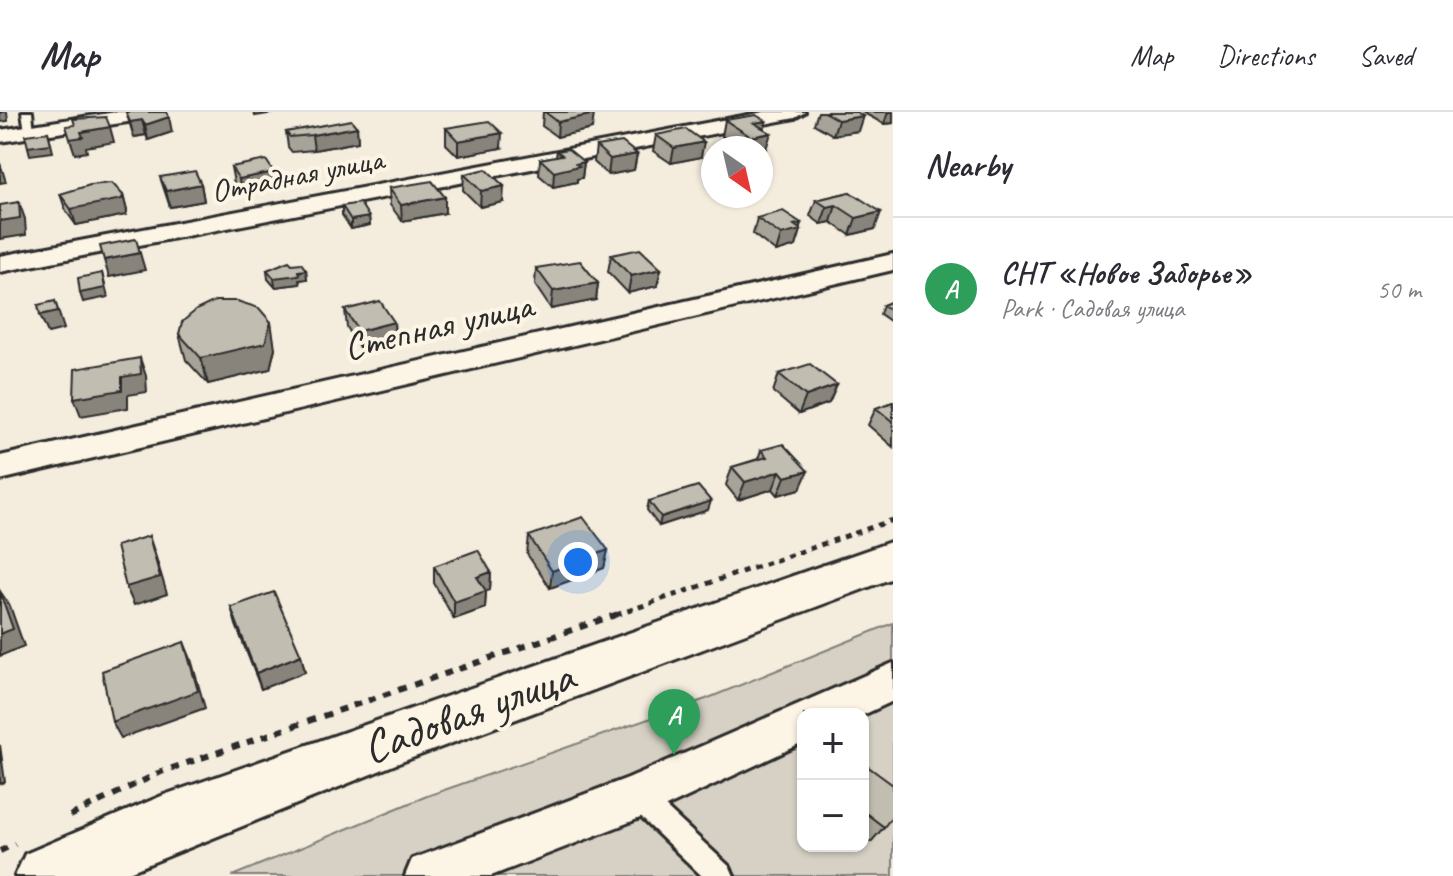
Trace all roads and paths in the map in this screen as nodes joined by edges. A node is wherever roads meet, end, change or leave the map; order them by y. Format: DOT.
graph roads {
  1 [pos="153,112"];
  2 [pos="795,112"];
  3 [pos="28,122"];
  4 [pos="0,136"];
  5 [pos="893,262"];
  6 [pos="0,264"];
  7 [pos="0,468"];
  8 [pos="893,520"];
  9 [pos="893,559"];
  10 [pos="893,681"];
  11 [pos="834,708"];
  12 [pos="797,725"];
  13 [pos="637,797"];
  14 [pos="67,818"];
  15 [pos="0,851"];
  16 [pos="37,857"];
  17 [pos="429,876"];
  18 [pos="721,876"];
  1 -- 3 [label="street"];
  2 -- 6 [label="street, Отрадная улица"];
  3 -- 4 [label="street"];
  5 -- 7 [label="street, Степная улица"];
  8 -- 14 [label="path"];
  9 -- 16 [label="main road, Садовая улица"];
  10 -- 11 [label="street"];
  12 -- 13 [label="street"];
  13 -- 17 [label="street"];
  13 -- 18 [label="lane"];
  15 -- 16 [label="path"];
}
